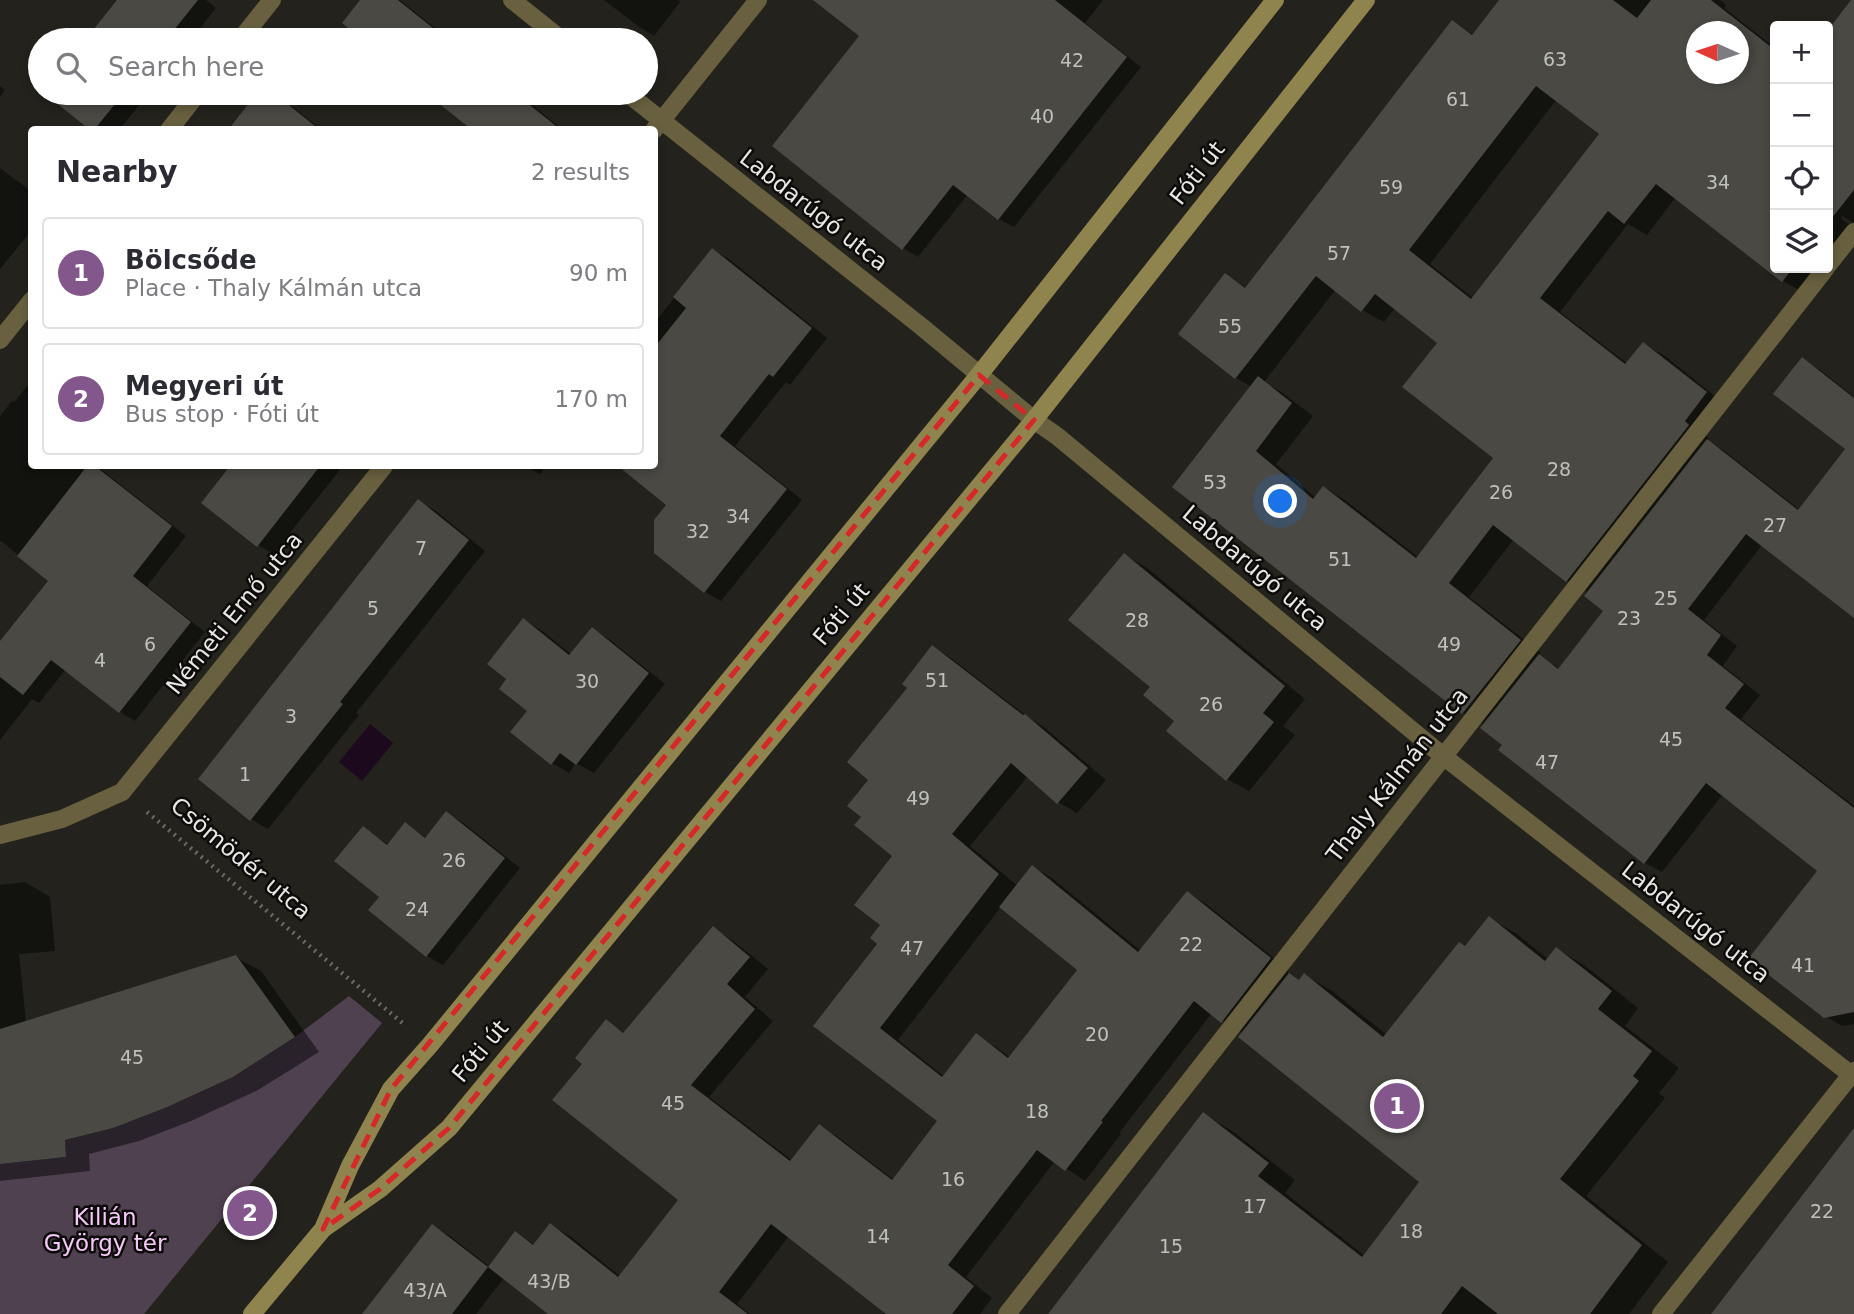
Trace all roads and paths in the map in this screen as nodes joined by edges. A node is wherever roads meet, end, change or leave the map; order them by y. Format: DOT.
graph roads {
  1 [pos="272,0"];
  2 [pos="512,0"];
  3 [pos="758,0"];
  4 [pos="1275,0"];
  5 [pos="1366,0"];
  6 [pos="250,28"];
  7 [pos="547,28"];
  8 [pos="189,105"];
  9 [pos="639,105"];
  10 [pos="658,125"];
  11 [pos="172,126"];
  12 [pos="1854,232"];
  13 [pos="1833,258"];
  14 [pos="1822,273"];
  15 [pos="28,305"];
  16 [pos="0,340"];
  17 [pos="979,376"];
  18 [pos="1034,419"];
  19 [pos="382,469"];
  20 [pos="1443,756"];
  21 [pos="122,792"];
  22 [pos="0,835"];
  23 [pos="430,1045"];
  24 [pos="1853,1074"];
  25 [pos="323,1229"];
  26 [pos="252,1314"];
  27 [pos="1007,1314"];
  28 [pos="1661,1314"];
  1 -- 6 [label="street"];
  2 -- 7 [label="street"];
  3 -- 10 [label="street"];
  4 -- 17 [label="street, Fóti út"];
  5 -- 18 [label="street, Fóti út"];
  8 -- 11 [label="street"];
  9 -- 10 [label="street, Labdarúgó utca"];
  10 -- 17 [label="street, Labdarúgó utca"];
  12 -- 13 [label="street, Thaly Kálmán utca"];
  14 -- 20 [label="street, Thaly Kálmán utca"];
  15 -- 16 [label="street"];
  17 -- 18 [label="street, Labdarúgó utca"];
  17 -- 23 [label="street, Fóti út"];
  18 -- 20 [label="street, Labdarúgó utca"];
  18 -- 25 [label="street, Fóti út"];
  19 -- 21 [label="street, Németi Ernő utca"];
  20 -- 24 [label="street, Labdarúgó utca"];
  20 -- 27 [label="street, Thaly Kálmán utca"];
  21 -- 22 [label="street"];
  21 -- 23 [label="path, Csömödér utca"];
  23 -- 25 [label="street, Fóti út"];
  24 -- 28 [label="street"];
  25 -- 26 [label="street, Fóti út"];
}
